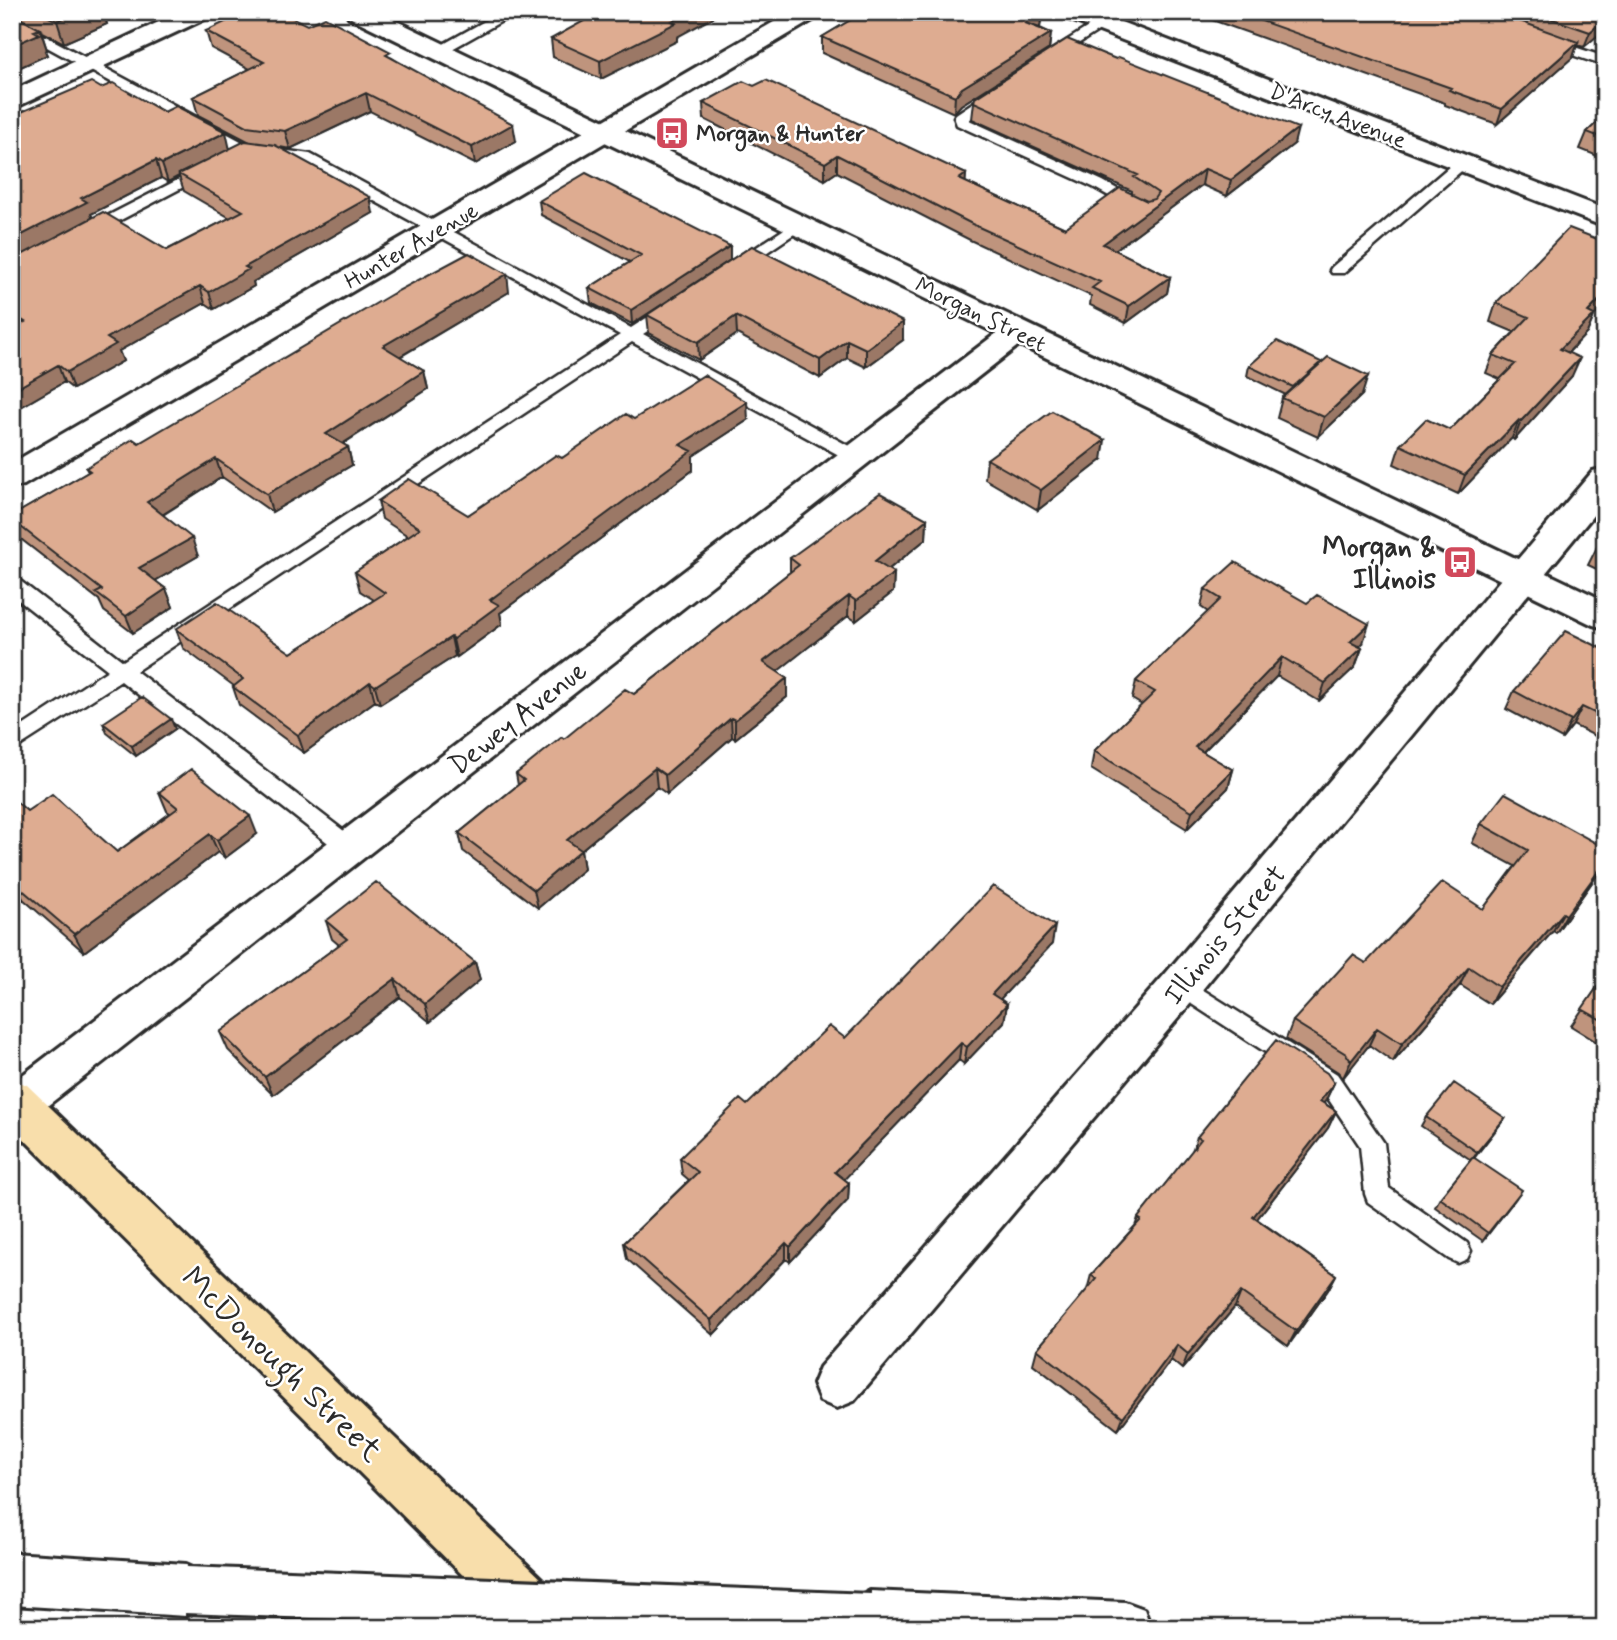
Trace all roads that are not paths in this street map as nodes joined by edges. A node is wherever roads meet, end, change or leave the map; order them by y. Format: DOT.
graph roads {
  1 [pos="200,12"];
  2 [pos="358,12"];
  3 [pos="512,12"];
  4 [pos="809,12"];
  5 [pos="1072,12"];
  6 [pos="12,22"];
  7 [pos="1101,23"];
  8 [pos="1540,39"];
  9 [pos="438,51"];
  10 [pos="1605,62"];
  11 [pos="91,64"];
  12 [pos="1034,66"];
  13 [pos="1012,81"];
  14 [pos="12,101"];
  15 [pos="605,131"];
  16 [pos="247,150"];
  17 [pos="1462,163"];
  18 [pos="1145,211"];
  19 [pos="1605,219"];
  20 [pos="798,225"];
  21 [pos="437,229"];
  22 [pos="74,238"];
  23 [pos="1338,270"];
  24 [pos="720,277"];
  25 [pos="687,299"];
  26 [pos="1017,331"];
  27 [pos="631,335"];
  28 [pos="854,456"];
  29 [pos="12,477"];
  30 [pos="1605,479"];
  31 [pos="1524,577"];
  32 [pos="12,585"];
  33 [pos="1605,616"];
  34 [pos="124,672"];
  35 [pos="12,743"];
  36 [pos="349,847"];
  37 [pos="1181,985"];
  38 [pos="15,1101"];
  39 [pos="1458,1251"];
  40 [pos="837,1384"];
  41 [pos="12,1578"];
  42 [pos="554,1628"];
  43 [pos="1125,1628"];
  1 -- 11 [label="street"];
  2 -- 9 [label="street, Morgan Street"];
  3 -- 9 [label="lane"];
  4 -- 15 [label="street, Hunter Avenue"];
  5 -- 7 [label="street, D'Arcy Avenue"];
  6 -- 11 [label="lane"];
  7 -- 12 [label="lane"];
  7 -- 17 [label="street, D'Arcy Avenue"];
  8 -- 10 [label="lane"];
  9 -- 15 [label="street, Morgan Street"];
  11 -- 14 [label="street"];
  11 -- 16 [label="lane"];
  13 -- 18 [label="lane"];
  15 -- 20 [label="street, Morgan Street"];
  15 -- 21 [label="street, Hunter Avenue"];
  16 -- 21 [label="lane"];
  16 -- 22 [label="lane"];
  17 -- 19 [label="street, D'Arcy Avenue"];
  17 -- 23 [label="lane"];
  20 -- 24 [label="lane"];
  20 -- 26 [label="street, Morgan Street"];
  21 -- 27 [label="lane"];
  21 -- 29 [label="street, Hunter Avenue"];
  25 -- 27 [label="lane"];
  26 -- 28 [label="street, Dewey Avenue"];
  26 -- 31 [label="street, Morgan Street"];
  27 -- 28 [label="lane"];
  27 -- 34 [label="lane"];
  28 -- 36 [label="street, Dewey Avenue"];
  30 -- 31 [label="street, Illinois Street"];
  31 -- 33 [label="street, Morgan Street"];
  31 -- 37 [label="street, Illinois Street"];
  32 -- 34 [label="lane"];
  34 -- 35 [label="lane"];
  34 -- 36 [label="lane"];
  36 -- 38 [label="street, Dewey Avenue"];
  37 -- 39 [label="lane"];
  37 -- 40 [label="street, Illinois Street"];
  38 -- 42 [label="main road, McDonough Street"];
  41 -- 43 [label="street, bridge"];
}
